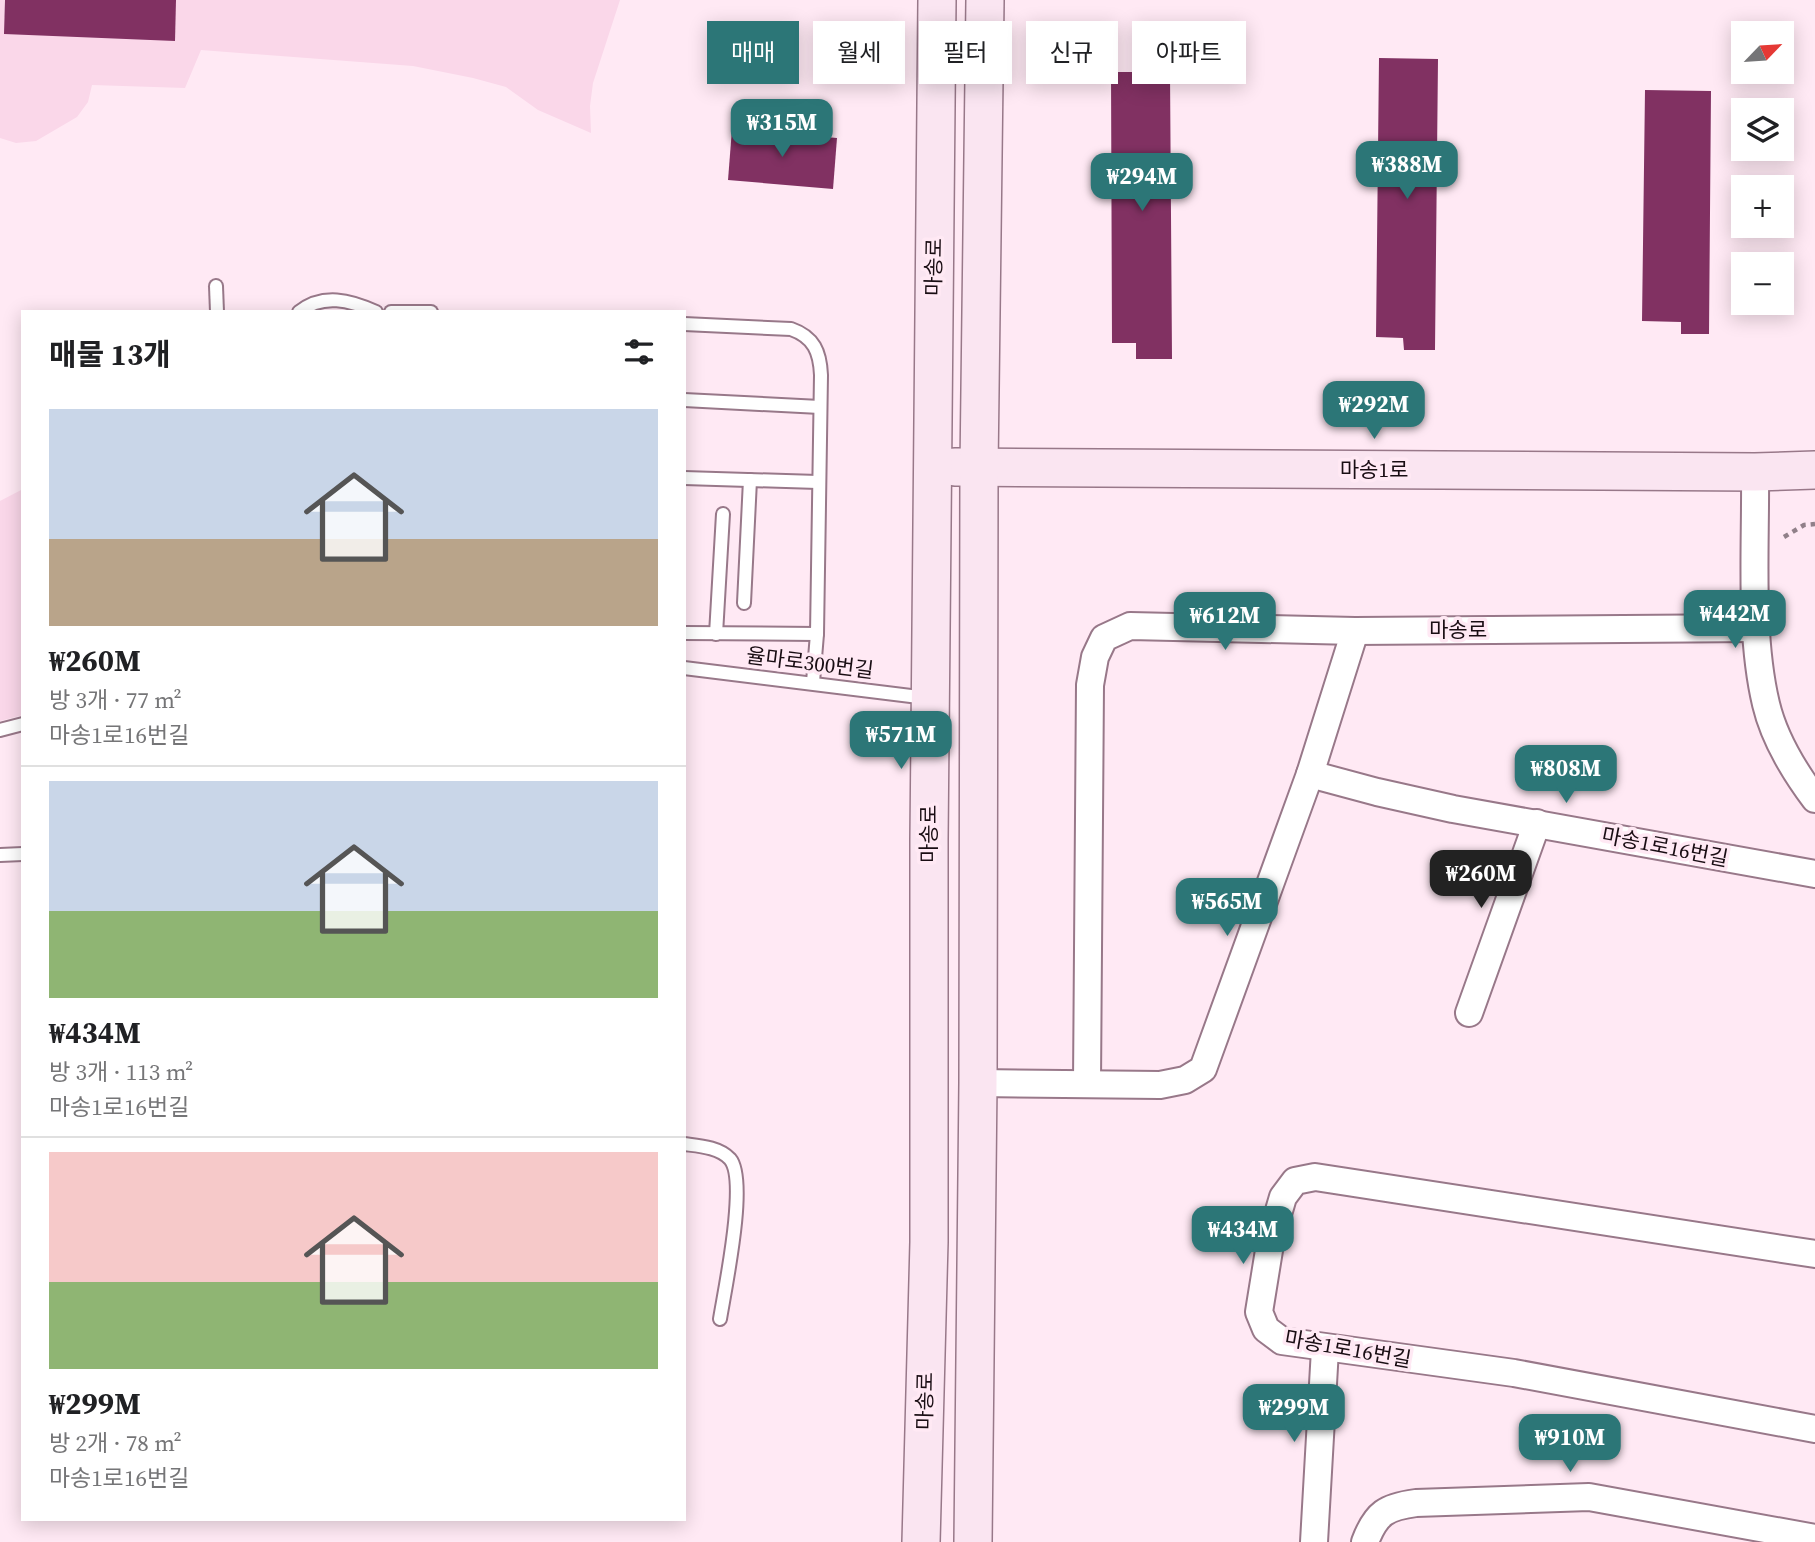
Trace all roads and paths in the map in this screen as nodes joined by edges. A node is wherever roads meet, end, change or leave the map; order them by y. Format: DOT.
graph roads {
  1 [pos="937,0"];
  2 [pos="985,0"];
  3 [pos="216,286"];
  4 [pos="217,310"];
  5 [pos="302,310"];
  6 [pos="372,310"];
  7 [pos="686,324"];
  8 [pos="686,400"];
  9 [pos="820,407"];
  10 [pos="933,467"];
  11 [pos="979,468"];
  12 [pos="1815,470"];
  13 [pos="1755,472"];
  14 [pos="686,478"];
  15 [pos="750,480"];
  16 [pos="818,482"];
  17 [pos="723,514"];
  18 [pos="744,603"];
  19 [pos="1757,628"];
  20 [pos="1355,631"];
  21 [pos="686,633"];
  22 [pos="716,634"];
  23 [pos="817,634"];
  24 [pos="686,668"];
  25 [pos="813,682"];
  26 [pos="930,699"];
  27 [pos="21,725"];
  28 [pos="0,730"];
  29 [pos="1310,774"];
  30 [pos="1815,799"];
  31 [pos="1537,823"];
  32 [pos="21,854"];
  33 [pos="0,855"];
  34 [pos="1815,874"];
  35 [pos="1469,1013"];
  36 [pos="1087,1082"];
  37 [pos="978,1083"];
  38 [pos="686,1144"];
  39 [pos="1815,1254"];
  40 [pos="720,1319"];
  41 [pos="1325,1349"];
  42 [pos="1815,1429"];
  43 [pos="1815,1538"];
  44 [pos="921,1542"];
  45 [pos="973,1542"];
  46 [pos="1314,1542"];
  47 [pos="1366,1542"];
  1 -- 10 [label="street, 마송로"];
  2 -- 11 [label="street"];
  3 -- 4 [label="lane"];
  5 -- 6 [label="lane"];
  7 -- 9 [label="lane"];
  8 -- 9 [label="lane"];
  9 -- 16 [label="lane"];
  10 -- 11 [label="street, 마송1로"];
  10 -- 26 [label="street, 마송로"];
  11 -- 13 [label="street, 마송1로"];
  11 -- 37 [label="street"];
  12 -- 13 [label="street, 마송1로"];
  13 -- 19 [label="street"];
  14 -- 15 [label="lane"];
  15 -- 16 [label="lane"];
  15 -- 18 [label="lane"];
  16 -- 23 [label="lane"];
  17 -- 22 [label="lane"];
  19 -- 20 [label="street, 마송로"];
  19 -- 30 [label="street"];
  20 -- 29 [label="street"];
  20 -- 36 [label="street, 마송로"];
  21 -- 22 [label="lane"];
  22 -- 23 [label="lane"];
  23 -- 25 [label="lane"];
  24 -- 25 [label="lane, 율마로300번길"];
  25 -- 26 [label="lane, 율마로300번길"];
  26 -- 44 [label="street, 마송로"];
  27 -- 28 [label="lane"];
  29 -- 31 [label="street, 마송1로16번길"];
  29 -- 36 [label="street"];
  31 -- 34 [label="street, 마송1로16번길"];
  31 -- 35 [label="street"];
  32 -- 33 [label="lane"];
  36 -- 37 [label="street"];
  37 -- 45 [label="street"];
  38 -- 40 [label="lane"];
  39 -- 41 [label="street, 마송1로16번길"];
  41 -- 42 [label="street, 마송1로16번길"];
  41 -- 46 [label="street"];
  43 -- 47 [label="street"];
}
